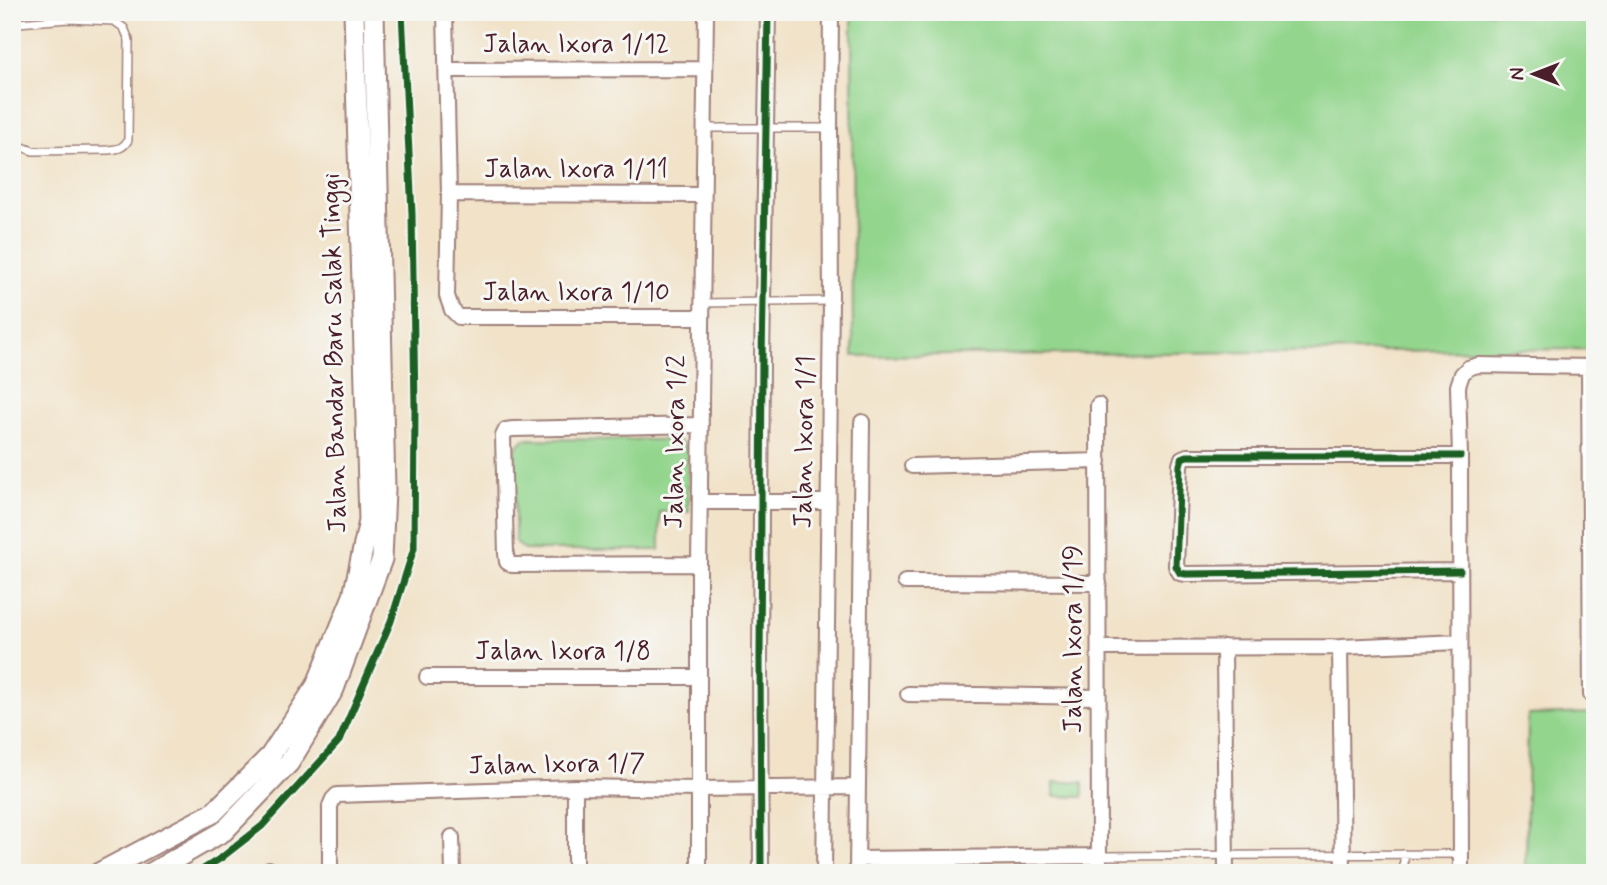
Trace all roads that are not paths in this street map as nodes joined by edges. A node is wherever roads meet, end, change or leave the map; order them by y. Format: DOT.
graph roads {
  1 [pos="354,12"];
  2 [pos="374,12"];
  3 [pos="445,12"];
  4 [pos="706,12"];
  5 [pos="768,12"];
  6 [pos="831,12"];
  7 [pos="68,16"];
  8 [pos="12,30"];
  9 [pos="704,69"];
  10 [pos="447,70"];
  11 [pos="704,128"];
  12 [pos="766,128"];
  13 [pos="830,128"];
  14 [pos="12,140"];
  15 [pos="449,194"];
  16 [pos="703,195"];
  17 [pos="831,301"];
  18 [pos="762,302"];
  19 [pos="702,310"];
  20 [pos="1592,367"];
  21 [pos="1098,405"];
  22 [pos="862,422"];
  23 [pos="701,425"];
  24 [pos="1460,456"];
  25 [pos="1099,461"];
  26 [pos="912,466"];
  27 [pos="700,502"];
  28 [pos="761,502"];
  29 [pos="828,502"];
  30 [pos="699,564"];
  31 [pos="1460,571"];
  32 [pos="905,582"];
  33 [pos="1099,583"];
  34 [pos="1460,642"];
  35 [pos="1224,647"];
  36 [pos="1340,647"];
  37 [pos="1099,648"];
  38 [pos="427,677"];
  39 [pos="698,677"];
  40 [pos="908,694"];
  41 [pos="1591,695"];
  42 [pos="1098,697"];
  43 [pos="575,787"];
  44 [pos="826,787"];
  45 [pos="857,787"];
  46 [pos="761,788"];
  47 [pos="698,789"];
  48 [pos="453,837"];
  49 [pos="1342,854"];
  50 [pos="1404,854"];
  51 [pos="1461,854"];
  52 [pos="1226,855"];
  53 [pos="1098,856"];
  54 [pos="857,866"];
  55 [pos="108,870"];
  56 [pos="157,871"];
  57 [pos="330,873"];
  58 [pos="453,873"];
  59 [pos="575,873"];
  60 [pos="699,873"];
  61 [pos="761,873"];
  62 [pos="824,873"];
  63 [pos="1098,873"];
  64 [pos="1226,873"];
  65 [pos="1343,873"];
  66 [pos="1404,873"];
  67 [pos="1461,873"];
  1 -- 55 [label="main road, Jalan Bandar Baru Salak Tinggi"];
  2 -- 56 [label="main road, Jalan Bandar Baru Salak Tinggi"];
  3 -- 10 [label="street"];
  4 -- 9 [label="street, Jalan Ixora 1/2"];
  5 -- 12 [label="street"];
  6 -- 13 [label="street, Jalan Ixora 1/1"];
  7 -- 8 [label="lane"];
  7 -- 14 [label="lane"];
  9 -- 10 [label="street, Jalan Ixora 1/12"];
  9 -- 11 [label="street, Jalan Ixora 1/2"];
  10 -- 15 [label="street"];
  11 -- 12 [label="lane"];
  11 -- 16 [label="street, Jalan Ixora 1/2"];
  12 -- 13 [label="lane"];
  12 -- 18 [label="street"];
  13 -- 17 [label="street, Jalan Ixora 1/1"];
  15 -- 16 [label="street, Jalan Ixora 1/11"];
  15 -- 19 [label="street, Jalan Ixora 1/10"];
  16 -- 19 [label="street, Jalan Ixora 1/2"];
  17 -- 18 [label="lane"];
  17 -- 29 [label="street, Jalan Ixora 1/1"];
  18 -- 19 [label="lane"];
  18 -- 28 [label="street"];
  19 -- 23 [label="street, Jalan Ixora 1/2"];
  20 -- 24 [label="street"];
  20 -- 41 [label="street"];
  21 -- 25 [label="street, Jalan Ixora 1/19"];
  22 -- 45 [label="street"];
  23 -- 27 [label="street, Jalan Ixora 1/2"];
  23 -- 30 [label="street"];
  24 -- 31 [label="street"];
  24 -- 31 [label="street"];
  25 -- 26 [label="street"];
  25 -- 33 [label="street, Jalan Ixora 1/19"];
  27 -- 28 [label="street"];
  27 -- 30 [label="street, Jalan Ixora 1/2"];
  28 -- 29 [label="street"];
  28 -- 46 [label="street"];
  29 -- 44 [label="street, Jalan Ixora 1/1"];
  30 -- 39 [label="street, Jalan Ixora 1/2"];
  31 -- 34 [label="street"];
  32 -- 33 [label="street"];
  33 -- 37 [label="street, Jalan Ixora 1/19"];
  34 -- 36 [label="street"];
  34 -- 51 [label="street"];
  35 -- 36 [label="street"];
  35 -- 37 [label="street"];
  35 -- 52 [label="street"];
  36 -- 49 [label="street"];
  37 -- 42 [label="street, Jalan Ixora 1/19"];
  38 -- 39 [label="street, Jalan Ixora 1/8"];
  39 -- 47 [label="street, Jalan Ixora 1/2"];
  40 -- 42 [label="street"];
  42 -- 53 [label="street, Jalan Ixora 1/19"];
  43 -- 47 [label="street, Jalan Ixora 1/7"];
  43 -- 57 [label="street, Jalan Ixora 1/7"];
  43 -- 59 [label="street"];
  44 -- 45 [label="street, Jalan Ixora 1/7"];
  44 -- 46 [label="street, Jalan Ixora 1/7"];
  44 -- 62 [label="street, Jalan Ixora 1/1"];
  45 -- 54 [label="street"];
  46 -- 47 [label="street, Jalan Ixora 1/7"];
  46 -- 61 [label="street"];
  47 -- 60 [label="street, Jalan Ixora 1/2"];
  48 -- 58 [label="street"];
  49 -- 50 [label="lane"];
  49 -- 52 [label="lane"];
  49 -- 65 [label="street"];
  50 -- 51 [label="lane"];
  50 -- 66 [label="lane"];
  51 -- 67 [label="street"];
  52 -- 53 [label="lane"];
  52 -- 64 [label="street"];
  53 -- 54 [label="street"];
  53 -- 63 [label="street, Jalan Ixora 1/19"];
}
